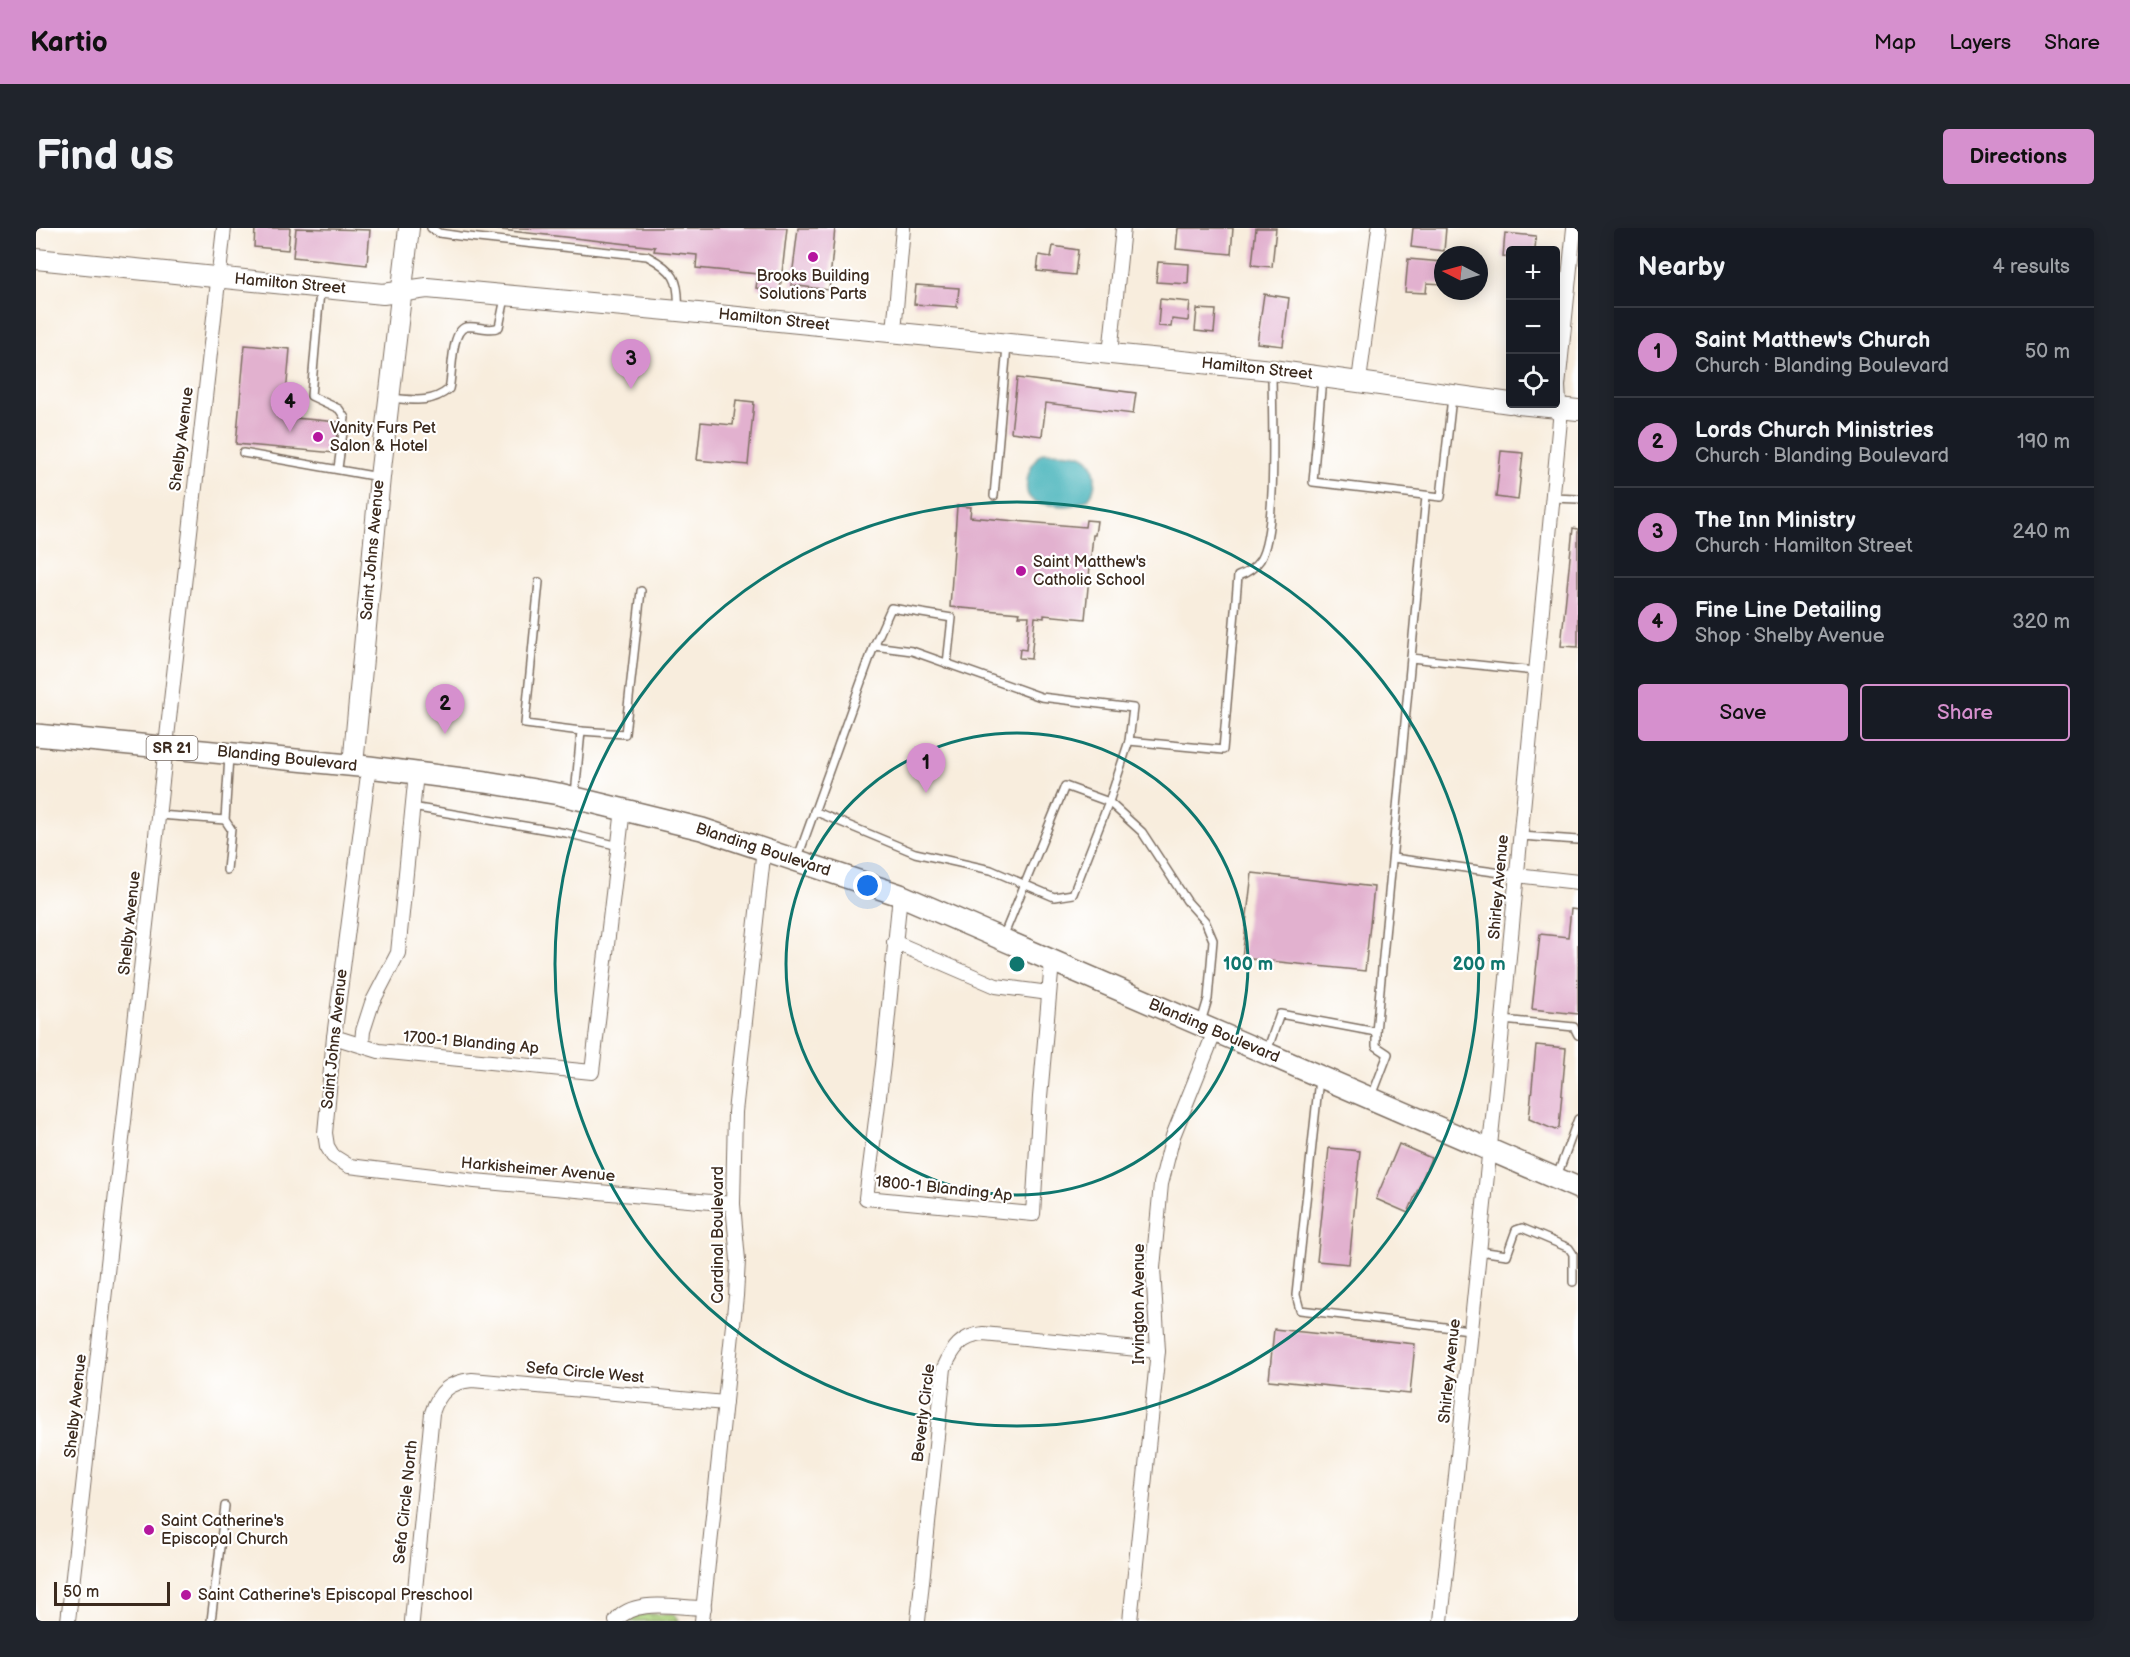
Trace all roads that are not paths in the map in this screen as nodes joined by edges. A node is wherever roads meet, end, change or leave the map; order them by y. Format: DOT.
graph roads {
  1 [pos="224,228"];
  2 [pos="409,228"];
  3 [pos="431,228"];
  4 [pos="903,228"];
  5 [pos="1123,228"];
  6 [pos="1379,228"];
  7 [pos="1574,228"];
  8 [pos="459,232"];
  9 [pos="36,259"];
  10 [pos="219,278"];
  11 [pos="320,287"];
  12 [pos="402,291"];
  13 [pos="505,295"];
  14 [pos="678,311"];
  15 [pos="894,332"];
  16 [pos="1008,343"];
  17 [pos="1110,354"];
  18 [pos="1272,370"];
  19 [pos="1322,375"];
  20 [pos="1359,381"];
  21 [pos="1452,397"];
  22 [pos="390,398"];
  23 [pos="1506,403"];
  24 [pos="1568,409"];
  25 [pos="243,453"];
  26 [pos="338,468"];
  27 [pos="380,477"];
  28 [pos="994,496"];
  29 [pos="1426,496"];
  30 [pos="1552,498"];
  31 [pos="1578,500"];
  32 [pos="539,582"];
  33 [pos="641,591"];
  34 [pos="874,646"];
  35 [pos="1411,658"];
  36 [pos="947,664"];
  37 [pos="1535,670"];
  38 [pos="581,731"];
  39 [pos="36,735"];
  40 [pos="1129,741"];
  41 [pos="167,747"];
  42 [pos="230,753"];
  43 [pos="361,766"];
  44 [pos="416,773"];
  45 [pos="574,797"];
  46 [pos="1109,802"];
  47 [pos="412,807"];
  48 [pos="622,809"];
  49 [pos="814,811"];
  50 [pos="159,815"];
  51 [pos="225,820"];
  52 [pos="1520,836"];
  53 [pos="1578,840"];
  54 [pos="620,846"];
  55 [pos="764,848"];
  56 [pos="1392,858"];
  57 [pos="797,859"];
  58 [pos="227,870"];
  59 [pos="1516,875"];
  60 [pos="1578,882"];
  61 [pos="1023,885"];
  62 [pos="900,896"];
  63 [pos="1002,940"];
  64 [pos="894,942"];
  65 [pos="1052,962"];
  66 [pos="1049,993"];
  67 [pos="1503,1020"];
  68 [pos="1207,1028"];
  69 [pos="1376,1032"];
  70 [pos="1578,1035"];
  71 [pos="334,1037"];
  72 [pos="362,1043"];
  73 [pos="1266,1054"];
  74 [pos="1319,1076"];
  75 [pos="1371,1099"];
  76 [pos="1578,1119"];
  77 [pos="1490,1151"];
  78 [pos="342,1163"];
  79 [pos="1556,1179"];
  80 [pos="1578,1188"];
  81 [pos="733,1204"];
  82 [pos="1479,1251"];
  83 [pos="1574,1282"];
  84 [pos="1470,1330"];
  85 [pos="1158,1352"];
  86 [pos="444,1390"];
  87 [pos="725,1402"];
  88 [pos="225,1506"];
  89 [pos="703,1615"];
  90 [pos="68,1621"];
  91 [pos="211,1621"];
  92 [pos="411,1621"];
  93 [pos="616,1621"];
  94 [pos="918,1621"];
  95 [pos="1130,1621"];
  96 [pos="1441,1621"];
  1 -- 10 [label="street, Shelby Avenue"];
  2 -- 12 [label="street, Saint Johns Avenue"];
  3 -- 8 [label="lane"];
  4 -- 15 [label="street"];
  5 -- 17 [label="street"];
  6 -- 20 [label="street"];
  7 -- 24 [label="street, Shirley Avenue"];
  8 -- 14 [label="lane"];
  9 -- 10 [label="street, Hamilton Street"];
  10 -- 11 [label="street, Hamilton Street"];
  10 -- 41 [label="street, Shelby Avenue"];
  11 -- 12 [label="street, Hamilton Street"];
  11 -- 26 [label="lane"];
  12 -- 13 [label="street, Hamilton Street"];
  12 -- 22 [label="street, Saint Johns Avenue"];
  13 -- 14 [label="street, Hamilton Street"];
  13 -- 22 [label="lane"];
  14 -- 15 [label="street, Hamilton Street"];
  15 -- 16 [label="street, Hamilton Street"];
  16 -- 17 [label="street, Hamilton Street"];
  16 -- 28 [label="lane"];
  17 -- 18 [label="street, Hamilton Street"];
  18 -- 19 [label="street, Hamilton Street"];
  18 -- 40 [label="lane"];
  19 -- 20 [label="street, Hamilton Street"];
  19 -- 29 [label="lane"];
  20 -- 21 [label="street, Hamilton Street"];
  21 -- 23 [label="street, Hamilton Street"];
  21 -- 29 [label="lane"];
  22 -- 27 [label="street, Saint Johns Avenue"];
  24 -- 30 [label="street, Shirley Avenue"];
  25 -- 26 [label="lane"];
  26 -- 27 [label="lane"];
  27 -- 43 [label="street, Saint Johns Avenue"];
  29 -- 35 [label="lane"];
  30 -- 31 [label="lane"];
  30 -- 37 [label="street, Shirley Avenue"];
  32 -- 38 [label="lane"];
  33 -- 38 [label="lane"];
  34 -- 36 [label="lane"];
  34 -- 36 [label="lane"];
  34 -- 49 [label="lane"];
  35 -- 37 [label="lane"];
  35 -- 56 [label="lane"];
  36 -- 40 [label="lane"];
  37 -- 52 [label="street, Shirley Avenue"];
  38 -- 45 [label="lane"];
  39 -- 41 [label="main road, Blanding Boulevard / SR 21"];
  40 -- 46 [label="lane"];
  41 -- 42 [label="main road, Blanding Boulevard / SR 21"];
  41 -- 50 [label="street, Shelby Avenue"];
  42 -- 43 [label="main road, Blanding Boulevard / SR 21"];
  42 -- 51 [label="lane"];
  43 -- 44 [label="main road, Blanding Boulevard / SR 21"];
  43 -- 71 [label="street, Saint Johns Avenue"];
  44 -- 45 [label="main road, Blanding Boulevard / SR 21"];
  44 -- 47 [label="street"];
  45 -- 48 [label="main road, Blanding Boulevard / SR 21"];
  46 -- 61 [label="lane"];
  46 -- 61 [label="lane"];
  46 -- 68 [label="lane"];
  47 -- 54 [label="lane"];
  47 -- 72 [label="street"];
  48 -- 54 [label="street, 1700-1 Blanding Ap"];
  48 -- 55 [label="main road, Blanding Boulevard / SR 21"];
  49 -- 57 [label="lane"];
  49 -- 61 [label="lane"];
  50 -- 51 [label="lane"];
  50 -- 90 [label="street, Shelby Avenue"];
  51 -- 58 [label="lane"];
  52 -- 53 [label="lane"];
  52 -- 59 [label="street, Shirley Avenue"];
  54 -- 72 [label="street, 1700-1 Blanding Ap"];
  55 -- 57 [label="main road, Blanding Boulevard / SR 21"];
  55 -- 81 [label="street, Cardinal Boulevard"];
  56 -- 59 [label="lane"];
  56 -- 69 [label="lane"];
  57 -- 62 [label="main road, Blanding Boulevard / SR 21"];
  59 -- 60 [label="street"];
  59 -- 67 [label="street, Shirley Avenue"];
  61 -- 63 [label="lane"];
  62 -- 63 [label="main road, Blanding Boulevard / SR 21"];
  62 -- 64 [label="street, 1800-1 Blanding Ap"];
  63 -- 65 [label="main road, Blanding Boulevard / SR 21"];
  64 -- 66 [label="street"];
  64 -- 66 [label="street, 1800-1 Blanding Ap"];
  65 -- 66 [label="street, 1800-1 Blanding Ap"];
  65 -- 68 [label="main road, Blanding Boulevard / SR 21"];
  67 -- 70 [label="lane"];
  67 -- 77 [label="street, Shirley Avenue"];
  68 -- 73 [label="main road, Blanding Boulevard / SR 21"];
  68 -- 85 [label="street, Irvington Avenue"];
  69 -- 73 [label="lane"];
  69 -- 75 [label="lane"];
  71 -- 72 [label="street"];
  71 -- 78 [label="street, Saint Johns Avenue"];
  73 -- 74 [label="main road, Blanding Boulevard / SR 21"];
  74 -- 75 [label="main road, Blanding Boulevard / SR 21"];
  74 -- 84 [label="lane"];
  75 -- 77 [label="main road, Blanding Boulevard / SR 21"];
  76 -- 79 [label="lane"];
  77 -- 79 [label="main road, Blanding Boulevard / SR 21"];
  77 -- 82 [label="street, Shirley Avenue"];
  78 -- 81 [label="street, Harkisheimer Avenue"];
  79 -- 80 [label="main road, Blanding Boulevard / SR 21"];
  81 -- 87 [label="street, Cardinal Boulevard"];
  82 -- 83 [label="lane"];
  82 -- 84 [label="street, Shirley Avenue"];
  84 -- 96 [label="street, Shirley Avenue"];
  85 -- 94 [label="street, Beverly Circle"];
  85 -- 95 [label="street, Irvington Avenue"];
  86 -- 87 [label="street, Sefa Circle West"];
  86 -- 92 [label="street, Sefa Circle North"];
  87 -- 89 [label="street, Cardinal Boulevard"];
  88 -- 91 [label="lane"];
  89 -- 93 [label="street"];
}
